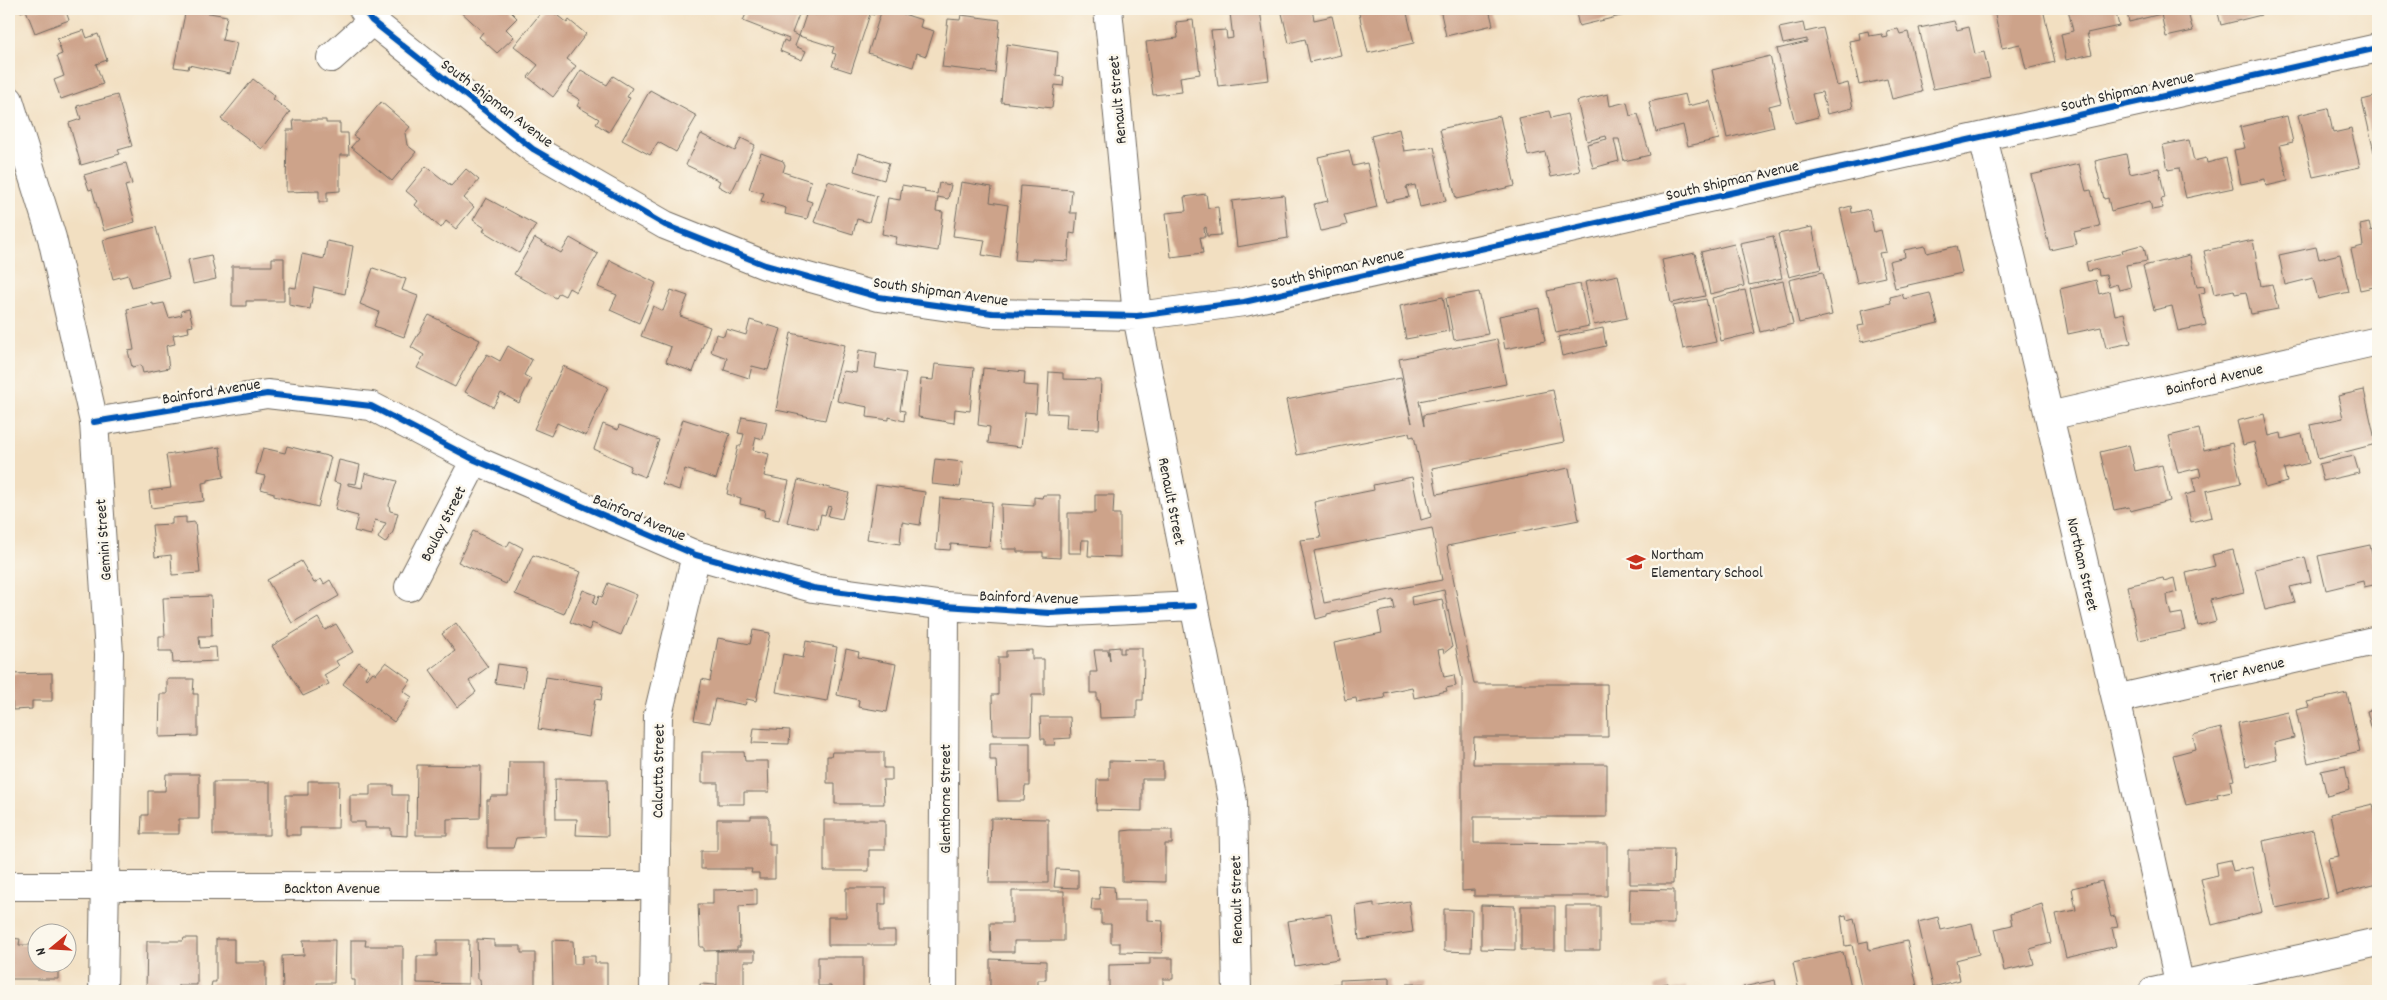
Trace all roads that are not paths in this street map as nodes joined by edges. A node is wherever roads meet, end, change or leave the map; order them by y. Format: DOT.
graph roads {
  1 [pos="1108,9"];
  2 [pos="367,15"];
  3 [pos="2378,48"];
  4 [pos="331,58"];
  5 [pos="9,100"];
  6 [pos="1983,137"];
  7 [pos="1137,316"];
  8 [pos="2378,341"];
  9 [pos="2049,416"];
  10 [pos="94,422"];
  11 [pos="475,460"];
  12 [pos="696,555"];
  13 [pos="409,587"];
  14 [pos="946,606"];
  15 [pos="1194,606"];
  16 [pos="2378,640"];
  17 [pos="2116,699"];
  18 [pos="9,886"];
  19 [pos="654,886"];
  20 [pos="105,888"];
  21 [pos="2378,942"];
  22 [pos="2180,988"];
  23 [pos="104,991"];
  24 [pos="654,991"];
  25 [pos="943,991"];
  26 [pos="1237,991"];
  27 [pos="2153,991"];
  1 -- 7 [label="street, Renault Street"];
  2 -- 4 [label="street"];
  2 -- 7 [label="street, South Shipman Avenue"];
  3 -- 6 [label="street, South Shipman Avenue"];
  5 -- 10 [label="street, Gemini Street"];
  6 -- 7 [label="street, South Shipman Avenue"];
  6 -- 9 [label="street, Northam Street"];
  7 -- 15 [label="street, Renault Street"];
  8 -- 9 [label="street, Bainford Avenue"];
  9 -- 17 [label="street, Northam Street"];
  10 -- 11 [label="street, Bainford Avenue"];
  10 -- 20 [label="street, Gemini Street"];
  11 -- 12 [label="street, Bainford Avenue"];
  11 -- 13 [label="street, Boulay Street"];
  12 -- 14 [label="street, Bainford Avenue"];
  12 -- 19 [label="street, Calcutta Street"];
  14 -- 15 [label="street, Bainford Avenue"];
  14 -- 25 [label="street, Glenthorne Street"];
  15 -- 26 [label="street, Renault Street"];
  16 -- 17 [label="street, Trier Avenue"];
  17 -- 22 [label="street, Northam Street"];
  18 -- 20 [label="street, Backton Avenue"];
  19 -- 20 [label="street, Backton Avenue"];
  19 -- 24 [label="street, Calcutta Street"];
  20 -- 23 [label="street, Gemini Street"];
  21 -- 22 [label="street"];
  22 -- 27 [label="street"];
}
